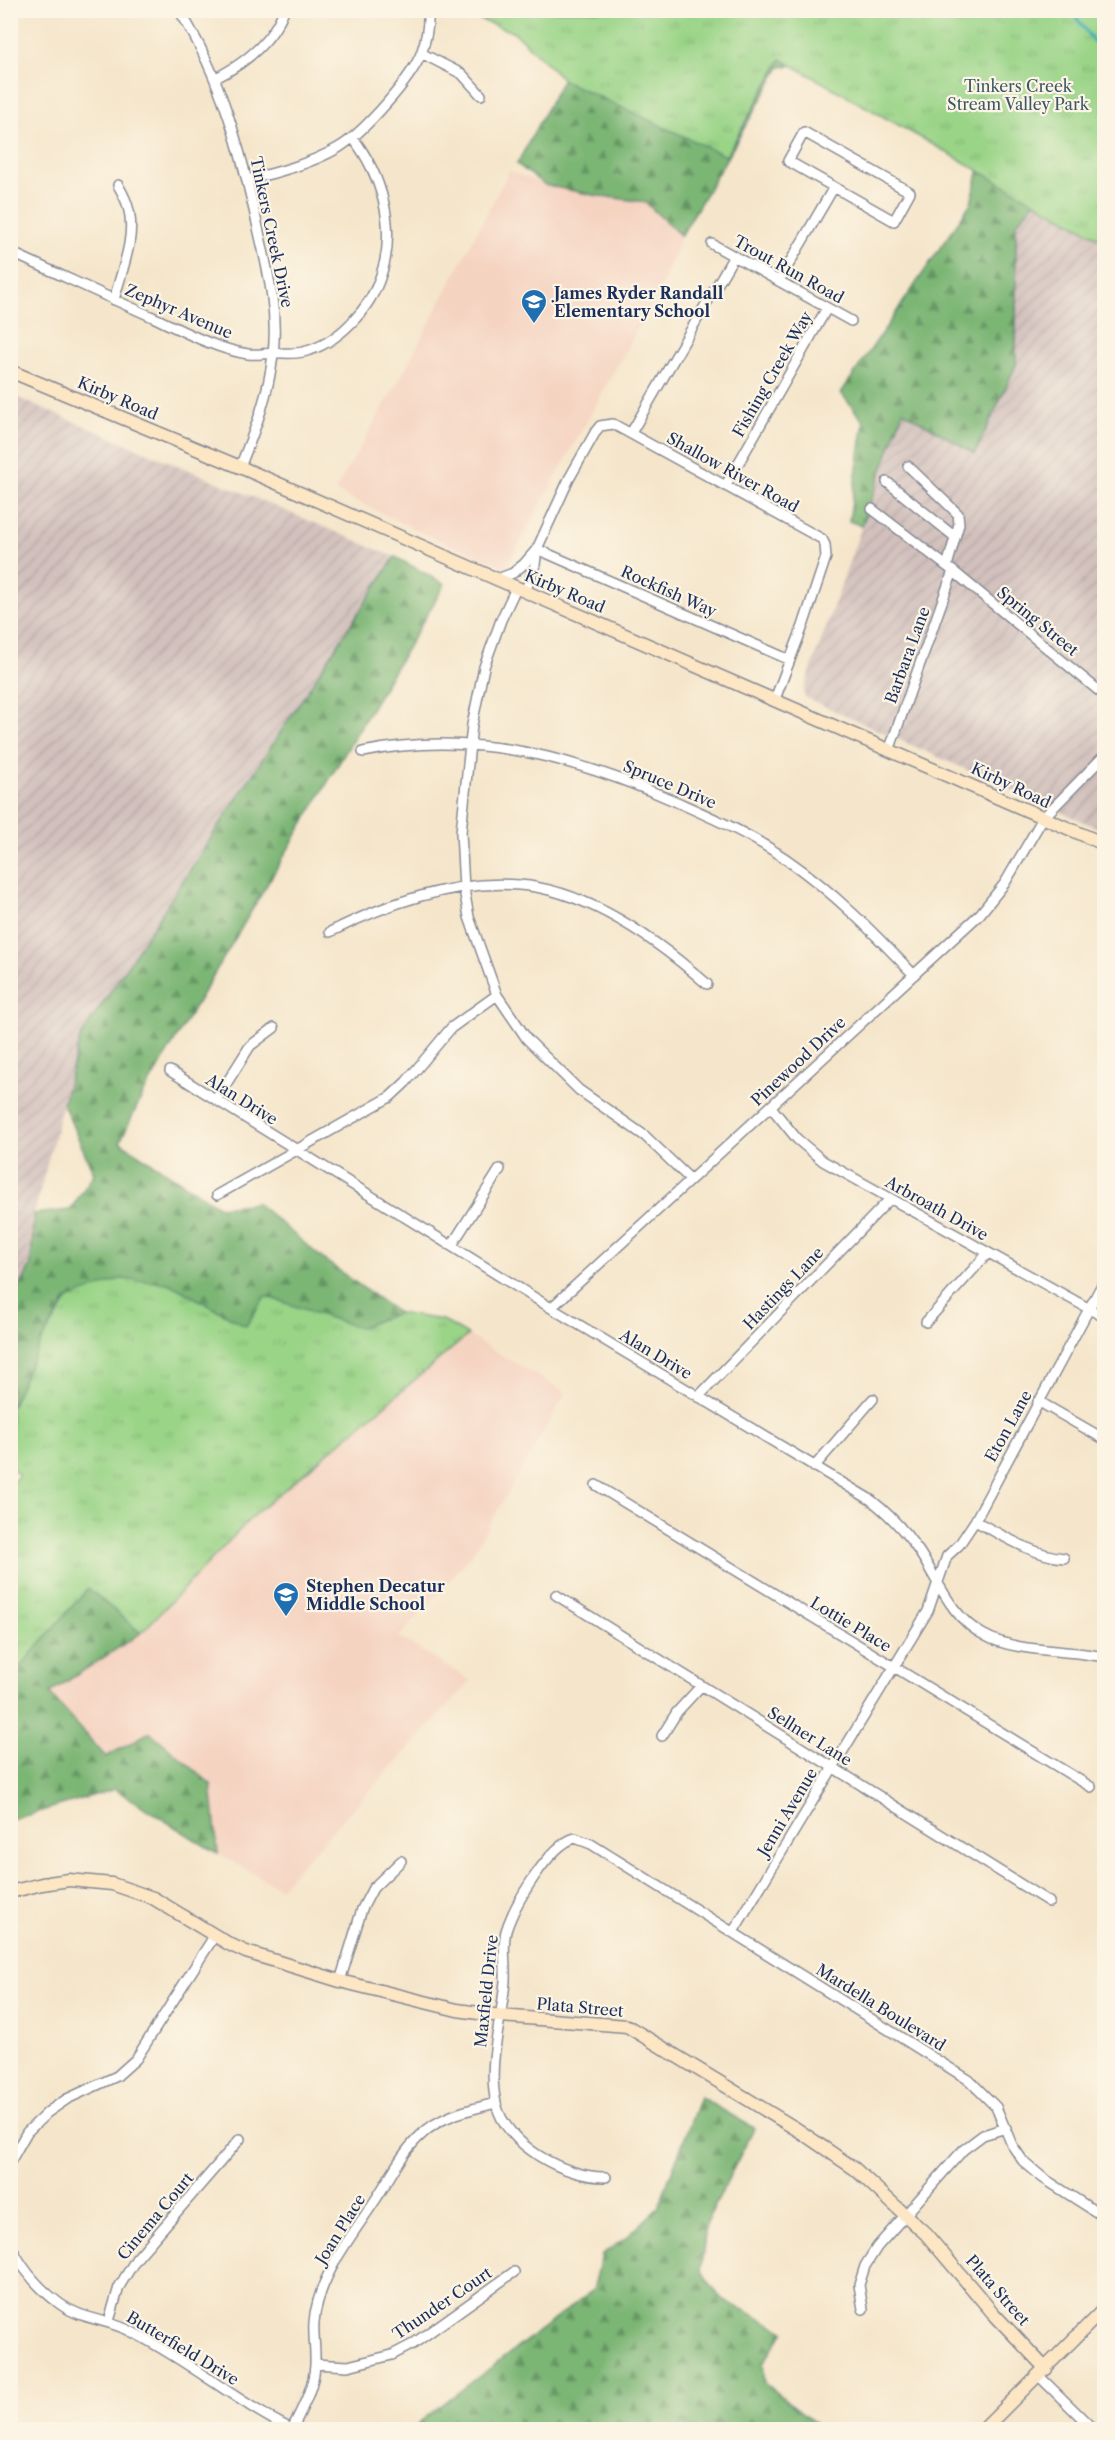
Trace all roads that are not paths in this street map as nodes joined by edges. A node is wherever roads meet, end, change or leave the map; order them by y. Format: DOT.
graph roads {
  1 [pos="179,10"];
  2 [pos="284,10"];
  3 [pos="428,10"];
  4 [pos="422,53"];
  5 [pos="216,78"];
  6 [pos="481,95"];
  7 [pos="352,138"];
  8 [pos="247,180"];
  9 [pos="118,185"];
  10 [pos="834,187"];
  11 [pos="712,244"];
  12 [pos="10,252"];
  13 [pos="734,256"];
  14 [pos="779,281"];
  15 [pos="114,300"];
  16 [pos="827,308"];
  17 [pos="851,321"];
  18 [pos="273,353"];
  19 [pos="10,371"];
  20 [pos="631,433"];
  21 [pos="908,466"];
  22 [pos="240,467"];
  23 [pos="887,482"];
  24 [pos="726,485"];
  25 [pos="872,509"];
  26 [pos="955,537"];
  27 [pos="537,549"];
  28 [pos="950,568"];
  29 [pos="497,579"];
  30 [pos="521,590"];
  31 [pos="790,660"];
  32 [pos="1104,694"];
  33 [pos="775,699"];
  34 [pos="470,745"];
  35 [pos="890,748"];
  36 [pos="363,752"];
  37 [pos="1104,756"];
  38 [pos="1043,818"];
  39 [pos="1104,844"];
  40 [pos="464,889"];
  41 [pos="330,932"];
  42 [pos="914,975"];
  43 [pos="707,984"];
  44 [pos="497,995"];
  45 [pos="274,1028"];
  46 [pos="170,1071"];
  47 [pos="216,1100"];
  48 [pos="771,1107"];
  49 [pos="295,1149"];
  50 [pos="500,1169"];
  51 [pos="690,1179"];
  52 [pos="217,1195"];
  53 [pos="890,1199"];
  54 [pos="452,1245"];
  55 [pos="988,1253"];
  56 [pos="1104,1281"];
  57 [pos="550,1308"];
  58 [pos="1089,1308"];
  59 [pos="1104,1317"];
  60 [pos="926,1322"];
  61 [pos="698,1397"];
  62 [pos="873,1398"];
  63 [pos="1038,1401"];
  64 [pos="1104,1439"];
  65 [pos="814,1467"];
  66 [pos="596,1485"];
  67 [pos="975,1521"];
  68 [pos="1064,1558"];
  69 [pos="939,1584"];
  70 [pos="556,1596"];
  71 [pos="1104,1657"];
  72 [pos="894,1667"];
  73 [pos="701,1686"];
  74 [pos="662,1736"];
  75 [pos="832,1767"];
  76 [pos="1091,1787"];
  77 [pos="608,1855"];
  78 [pos="401,1861"];
  79 [pos="10,1892"];
  80 [pos="1049,1902"];
  81 [pos="734,1932"];
  82 [pos="214,1935"];
  83 [pos="340,1981"];
  84 [pos="500,2016"];
  85 [pos="496,2103"];
  86 [pos="1006,2128"];
  87 [pos="240,2139"];
  88 [pos="10,2162"];
  89 [pos="606,2177"];
  90 [pos="907,2214"];
  91 [pos="1104,2217"];
  92 [pos="10,2244"];
  93 [pos="514,2272"];
  94 [pos="863,2309"];
  95 [pos="1104,2309"];
  96 [pos="109,2321"];
  97 [pos="315,2364"];
  98 [pos="1043,2372"];
  99 [pos="293,2429"];
  100 [pos="983,2430"];
  101 [pos="1094,2430"];
  1 -- 5 [label="street, Tinkers Creek Drive"];
  2 -- 5 [label="street"];
  3 -- 4 [label="street"];
  4 -- 6 [label="street"];
  4 -- 7 [label="street"];
  5 -- 8 [label="street, Tinkers Creek Drive"];
  7 -- 8 [label="street"];
  7 -- 18 [label="street, Zephyr Avenue"];
  8 -- 18 [label="street, Tinkers Creek Drive"];
  9 -- 15 [label="street"];
  10 -- 10 [label="street"];
  10 -- 14 [label="street"];
  11 -- 13 [label="street, Trout Run Road"];
  12 -- 15 [label="street, Zephyr Avenue"];
  13 -- 14 [label="street, Trout Run Road"];
  13 -- 20 [label="street"];
  14 -- 16 [label="street, Trout Run Road"];
  15 -- 18 [label="street, Zephyr Avenue"];
  16 -- 17 [label="street, Trout Run Road"];
  16 -- 24 [label="street, Fishing Creek Way"];
  18 -- 22 [label="street, Tinkers Creek Drive"];
  19 -- 22 [label="main road, Kirby Road"];
  20 -- 24 [label="street, Shallow River Road"];
  20 -- 27 [label="street, Shallow River Road"];
  21 -- 26 [label="street, Barbara Lane"];
  22 -- 29 [label="main road, Kirby Road"];
  23 -- 26 [label="street"];
  24 -- 31 [label="street, Shallow River Road"];
  25 -- 28 [label="street, Spring Street"];
  26 -- 28 [label="street, Barbara Lane"];
  27 -- 29 [label="street, Shallow River Road"];
  27 -- 30 [label="street, Shallow River Road"];
  27 -- 31 [label="street, Rockfish Way"];
  28 -- 32 [label="street, Spring Street"];
  28 -- 35 [label="street, Barbara Lane"];
  29 -- 30 [label="main road, Kirby Road"];
  30 -- 33 [label="main road, Kirby Road"];
  30 -- 34 [label="street, Shallow River Road"];
  31 -- 33 [label="street, Shallow River Road"];
  33 -- 35 [label="main road, Kirby Road"];
  34 -- 36 [label="street, Spruce Drive"];
  34 -- 40 [label="street, Shallow River Road"];
  34 -- 42 [label="street, Spruce Drive"];
  35 -- 38 [label="main road, Kirby Road"];
  37 -- 38 [label="street, Pinewood Drive"];
  38 -- 39 [label="main road, Kirby Road"];
  38 -- 42 [label="street, Pinewood Drive"];
  40 -- 41 [label="street"];
  40 -- 43 [label="street"];
  40 -- 44 [label="street, Shallow River Road"];
  42 -- 48 [label="street, Pinewood Drive"];
  44 -- 49 [label="street"];
  44 -- 51 [label="street, Shallow River Road"];
  45 -- 47 [label="street"];
  46 -- 47 [label="street, Alan Drive"];
  47 -- 49 [label="street, Alan Drive"];
  48 -- 51 [label="street, Pinewood Drive"];
  48 -- 53 [label="street, Arbroath Drive"];
  49 -- 52 [label="street"];
  49 -- 54 [label="street, Alan Drive"];
  50 -- 54 [label="street"];
  51 -- 57 [label="street, Pinewood Drive"];
  53 -- 55 [label="street, Arbroath Drive"];
  53 -- 61 [label="street, Hastings Lane"];
  54 -- 57 [label="street, Alan Drive"];
  55 -- 58 [label="street, Arbroath Drive"];
  55 -- 60 [label="street"];
  56 -- 58 [label="street, Eton Lane"];
  57 -- 61 [label="street, Alan Drive"];
  58 -- 59 [label="street, Arbroath Drive"];
  58 -- 63 [label="street, Eton Lane"];
  61 -- 65 [label="street, Alan Drive"];
  62 -- 65 [label="street"];
  63 -- 64 [label="street"];
  63 -- 67 [label="street, Eton Lane"];
  65 -- 69 [label="street, Alan Drive"];
  66 -- 72 [label="street, Lottie Place"];
  67 -- 68 [label="street"];
  67 -- 69 [label="street, Eton Lane"];
  69 -- 71 [label="street, Alan Drive"];
  69 -- 72 [label="street, Jenni Avenue"];
  70 -- 73 [label="street, Sellner Lane"];
  72 -- 75 [label="street, Jenni Avenue"];
  72 -- 76 [label="street, Lottie Place"];
  73 -- 74 [label="street"];
  73 -- 75 [label="street, Sellner Lane"];
  75 -- 80 [label="street, Sellner Lane"];
  75 -- 81 [label="street, Jenni Avenue"];
  77 -- 81 [label="street, Mardella Boulevard"];
  77 -- 84 [label="street, Maxfield Drive"];
  78 -- 83 [label="street"];
  79 -- 82 [label="main road, Plata Street"];
  81 -- 86 [label="street, Mardella Boulevard"];
  82 -- 83 [label="main road, Plata Street"];
  82 -- 88 [label="street"];
  83 -- 84 [label="main road, Plata Street"];
  84 -- 85 [label="street, Maxfield Drive"];
  84 -- 90 [label="main road, Plata Street"];
  85 -- 89 [label="street"];
  85 -- 97 [label="street, Joan Place"];
  86 -- 90 [label="street"];
  86 -- 91 [label="street, Mardella Boulevard"];
  87 -- 96 [label="street, Cinema Court"];
  90 -- 94 [label="street"];
  90 -- 98 [label="main road, Plata Street"];
  92 -- 96 [label="street, Butterfield Drive"];
  93 -- 97 [label="street, Thunder Court"];
  95 -- 98 [label="main road"];
  96 -- 99 [label="street, Butterfield Drive"];
  97 -- 99 [label="street, Joan Place"];
  98 -- 100 [label="main road"];
  98 -- 101 [label="street"];
}
